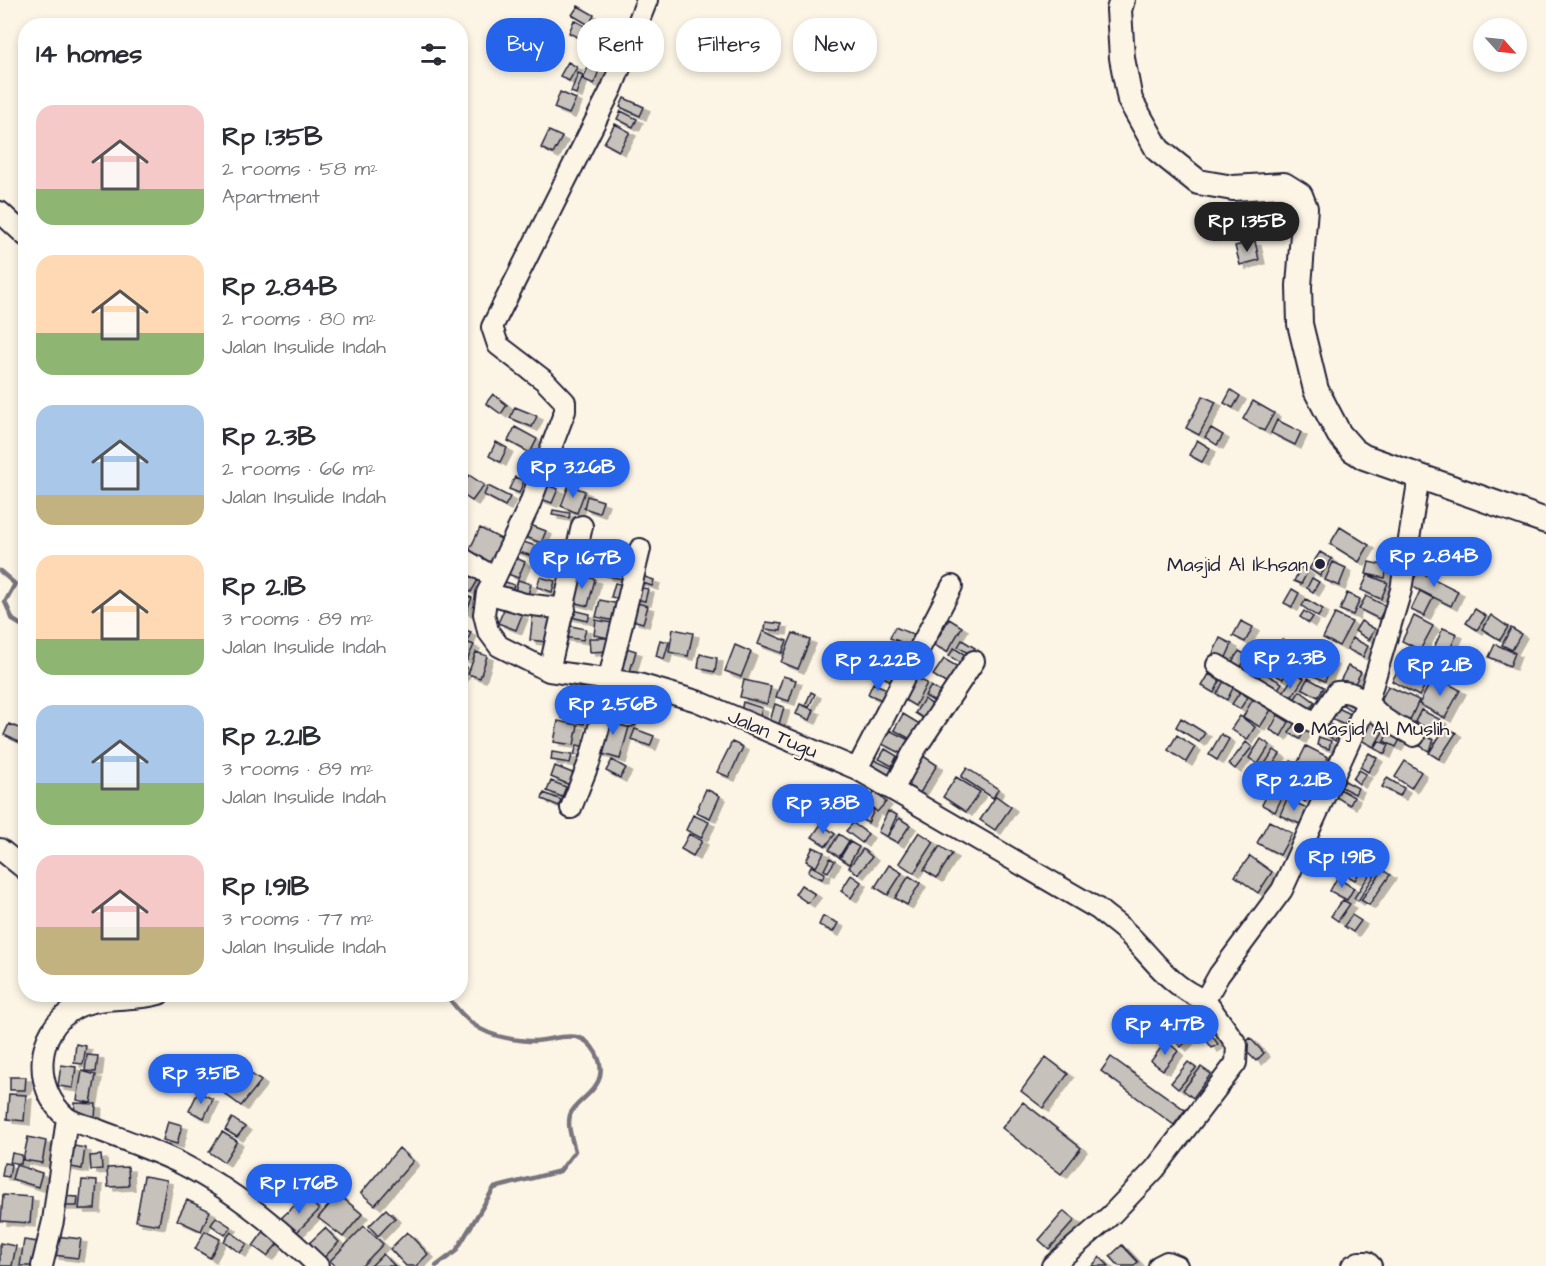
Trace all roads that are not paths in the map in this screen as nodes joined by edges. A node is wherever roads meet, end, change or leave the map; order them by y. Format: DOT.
graph roads {
  1 [pos="648,0"];
  2 [pos="1122,0"];
  3 [pos="0,212"];
  4 [pos="18,229"];
  5 [pos="1419,476"];
  6 [pos="1546,521"];
  7 [pos="582,526"];
  8 [pos="640,549"];
  9 [pos="468,564"];
  10 [pos="491,586"];
  11 [pos="952,586"];
  12 [pos="565,609"];
  13 [pos="974,662"];
  14 [pos="1217,665"];
  15 [pos="549,671"];
  16 [pos="609,678"];
  17 [pos="639,684"];
  18 [pos="1368,701"];
  19 [pos="1414,736"];
  20 [pos="857,769"];
  21 [pos="894,788"];
  22 [pos="571,808"];
  23 [pos="0,849"];
  24 [pos="18,864"];
  25 [pos="1205,1000"];
  26 [pos="98,1002"];
  27 [pos="67,1118"];
  28 [pos="42,1266"];
  29 [pos="318,1266"];
  30 [pos="1052,1266"];
  31 [pos="1159,1266"];
  32 [pos="1177,1266"];
  33 [pos="1352,1266"];
  34 [pos="1371,1266"];
  1 -- 10 [label="street"];
  2 -- 5 [label="main road"];
  3 -- 4 [label="street"];
  5 -- 6 [label="main road"];
  5 -- 18 [label="street"];
  7 -- 12 [label="street"];
  8 -- 16 [label="street"];
  9 -- 10 [label="street"];
  10 -- 12 [label="street"];
  10 -- 15 [label="street, Jalan Tugu"];
  11 -- 20 [label="street"];
  12 -- 15 [label="street"];
  13 -- 21 [label="street"];
  14 -- 18 [label="street"];
  15 -- 16 [label="street, Jalan Tugu"];
  16 -- 17 [label="street, Jalan Tugu"];
  17 -- 20 [label="street, Jalan Tugu"];
  17 -- 22 [label="street"];
  18 -- 19 [label="street"];
  18 -- 25 [label="street"];
  20 -- 21 [label="street, Jalan Tugu"];
  21 -- 25 [label="street, Jalan Tugu"];
  23 -- 24 [label="street"];
  25 -- 30 [label="street"];
  26 -- 27 [label="street"];
  27 -- 28 [label="street"];
  27 -- 29 [label="street"];
  31 -- 32 [label="street"];
  33 -- 34 [label="street"];
}
